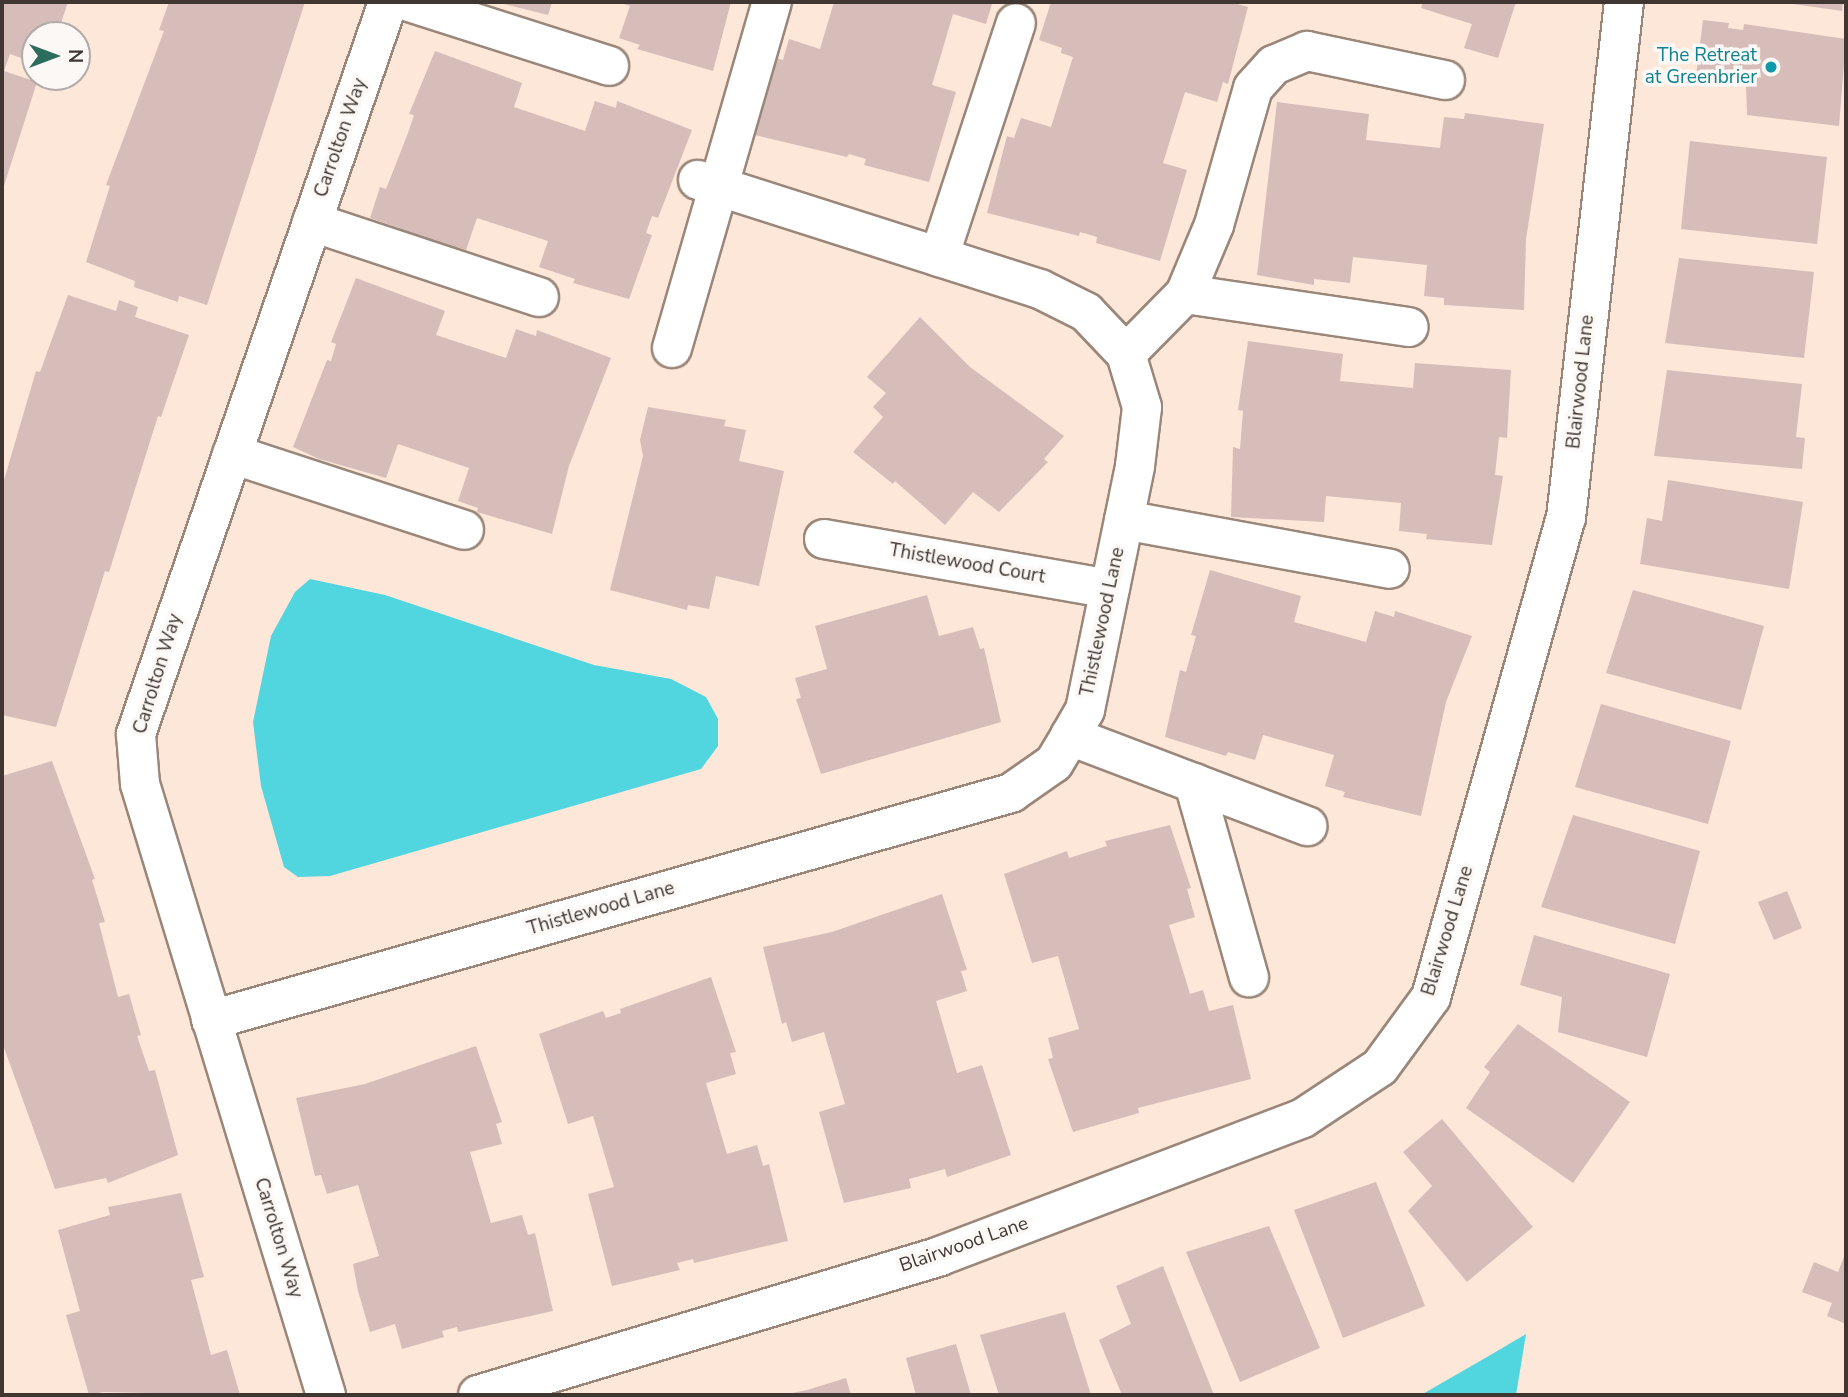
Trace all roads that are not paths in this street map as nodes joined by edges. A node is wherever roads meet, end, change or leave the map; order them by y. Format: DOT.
graph roads {
  1 [pos="388,2"];
  2 [pos="409,2"];
  3 [pos="772,2"];
  4 [pos="1624,2"];
  5 [pos="1016,23"];
  6 [pos="609,66"];
  7 [pos="1445,80"];
  8 [pos="708,183"];
  9 [pos="312,222"];
  10 [pos="939,257"];
  11 [pos="1185,294"];
  12 [pos="539,297"];
  13 [pos="1409,327"];
  14 [pos="671,348"];
  15 [pos="1126,354"];
  16 [pos="232,454"];
  17 [pos="1124,520"];
  18 [pos="464,530"];
  19 [pos="824,539"];
  20 [pos="1390,569"];
  21 [pos="1110,589"];
  22 [pos="1070,736"];
  23 [pos="1194,783"];
  24 [pos="1307,826"];
  25 [pos="1249,977"];
  26 [pos="211,1020"];
  27 [pos="326,1395"];
  28 [pos="478,1395"];
  1 -- 9 [label="street, Carrolton Way"];
  2 -- 6 [label="street"];
  3 -- 8 [label="street"];
  4 -- 28 [label="street, Blairwood Lane"];
  5 -- 10 [label="street"];
  7 -- 11 [label="street"];
  8 -- 10 [label="street, Thistlewood Lane"];
  8 -- 14 [label="street"];
  9 -- 12 [label="street"];
  9 -- 16 [label="street, Carrolton Way"];
  10 -- 15 [label="street, Thistlewood Lane"];
  11 -- 13 [label="street"];
  11 -- 15 [label="street"];
  15 -- 17 [label="street, Thistlewood Lane"];
  16 -- 18 [label="street"];
  16 -- 26 [label="street, Carrolton Way"];
  17 -- 20 [label="street"];
  17 -- 21 [label="street, Thistlewood Lane"];
  19 -- 21 [label="street, Thistlewood Court"];
  21 -- 22 [label="street, Thistlewood Lane"];
  22 -- 23 [label="street"];
  22 -- 26 [label="street, Thistlewood Lane"];
  23 -- 24 [label="street"];
  23 -- 25 [label="street"];
  26 -- 27 [label="street, Carrolton Way"];
}
